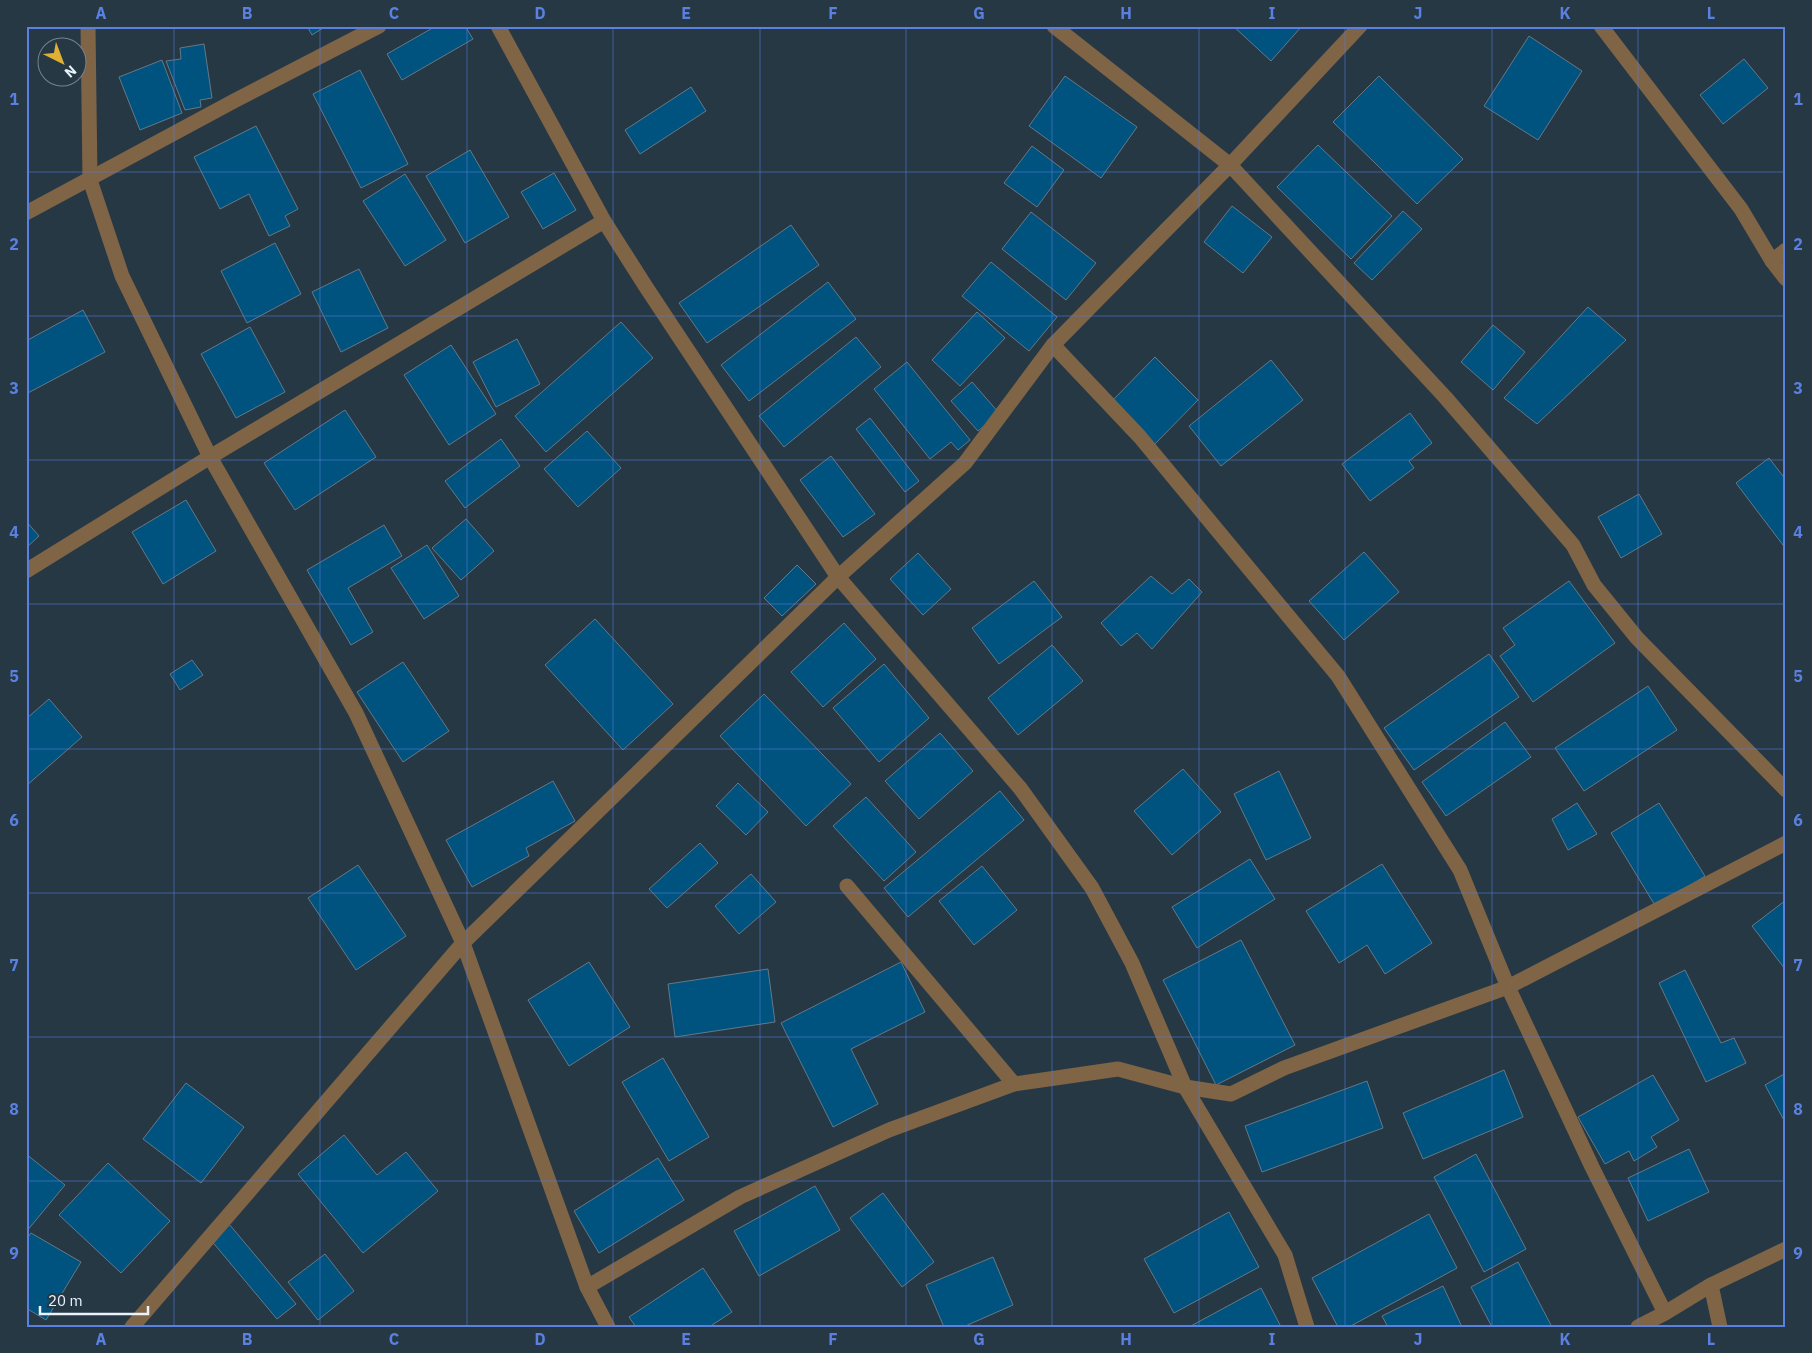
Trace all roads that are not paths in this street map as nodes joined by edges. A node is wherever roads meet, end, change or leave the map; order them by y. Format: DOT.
graph roads {
  1 [pos="88,26"];
  2 [pos="379,26"];
  3 [pos="498,26"];
  4 [pos="1054,26"];
  5 [pos="1360,26"];
  6 [pos="1601,26"];
  7 [pos="1230,165"];
  8 [pos="90,180"];
  9 [pos="26,213"];
  10 [pos="604,222"];
  11 [pos="1786,250"];
  12 [pos="1772,261"];
  13 [pos="1786,279"];
  14 [pos="1053,345"];
  15 [pos="210,457"];
  16 [pos="26,571"];
  17 [pos="838,577"];
  18 [pos="1786,790"];
  19 [pos="1786,844"];
  20 [pos="847,886"];
  21 [pos="463,943"];
  22 [pos="1508,987"];
  23 [pos="1014,1084"];
  24 [pos="1185,1088"];
  25 [pos="1786,1249"];
  26 [pos="1711,1285"];
  27 [pos="587,1287"];
  28 [pos="1665,1313"];
  29 [pos="132,1327"];
  30 [pos="608,1327"];
  31 [pos="1307,1327"];
  32 [pos="1638,1327"];
  33 [pos="1720,1327"];
  1 -- 8 [label="street"];
  2 -- 8 [label="street"];
  3 -- 10 [label="street"];
  4 -- 7 [label="street"];
  5 -- 7 [label="street"];
  6 -- 12 [label="street"];
  7 -- 14 [label="street"];
  7 -- 18 [label="street"];
  8 -- 9 [label="street"];
  8 -- 15 [label="street"];
  10 -- 15 [label="street"];
  10 -- 17 [label="street"];
  11 -- 12 [label="street"];
  12 -- 13 [label="street"];
  14 -- 17 [label="street"];
  14 -- 22 [label="street"];
  15 -- 16 [label="street"];
  15 -- 21 [label="street"];
  17 -- 21 [label="street"];
  17 -- 24 [label="street"];
  19 -- 22 [label="street"];
  20 -- 23 [label="street"];
  21 -- 27 [label="street"];
  21 -- 29 [label="street"];
  22 -- 24 [label="street"];
  22 -- 28 [label="street"];
  23 -- 24 [label="street"];
  23 -- 27 [label="street"];
  24 -- 31 [label="street"];
  25 -- 26 [label="street"];
  26 -- 28 [label="street"];
  26 -- 33 [label="street"];
  27 -- 30 [label="street"];
  28 -- 32 [label="street"];
}
